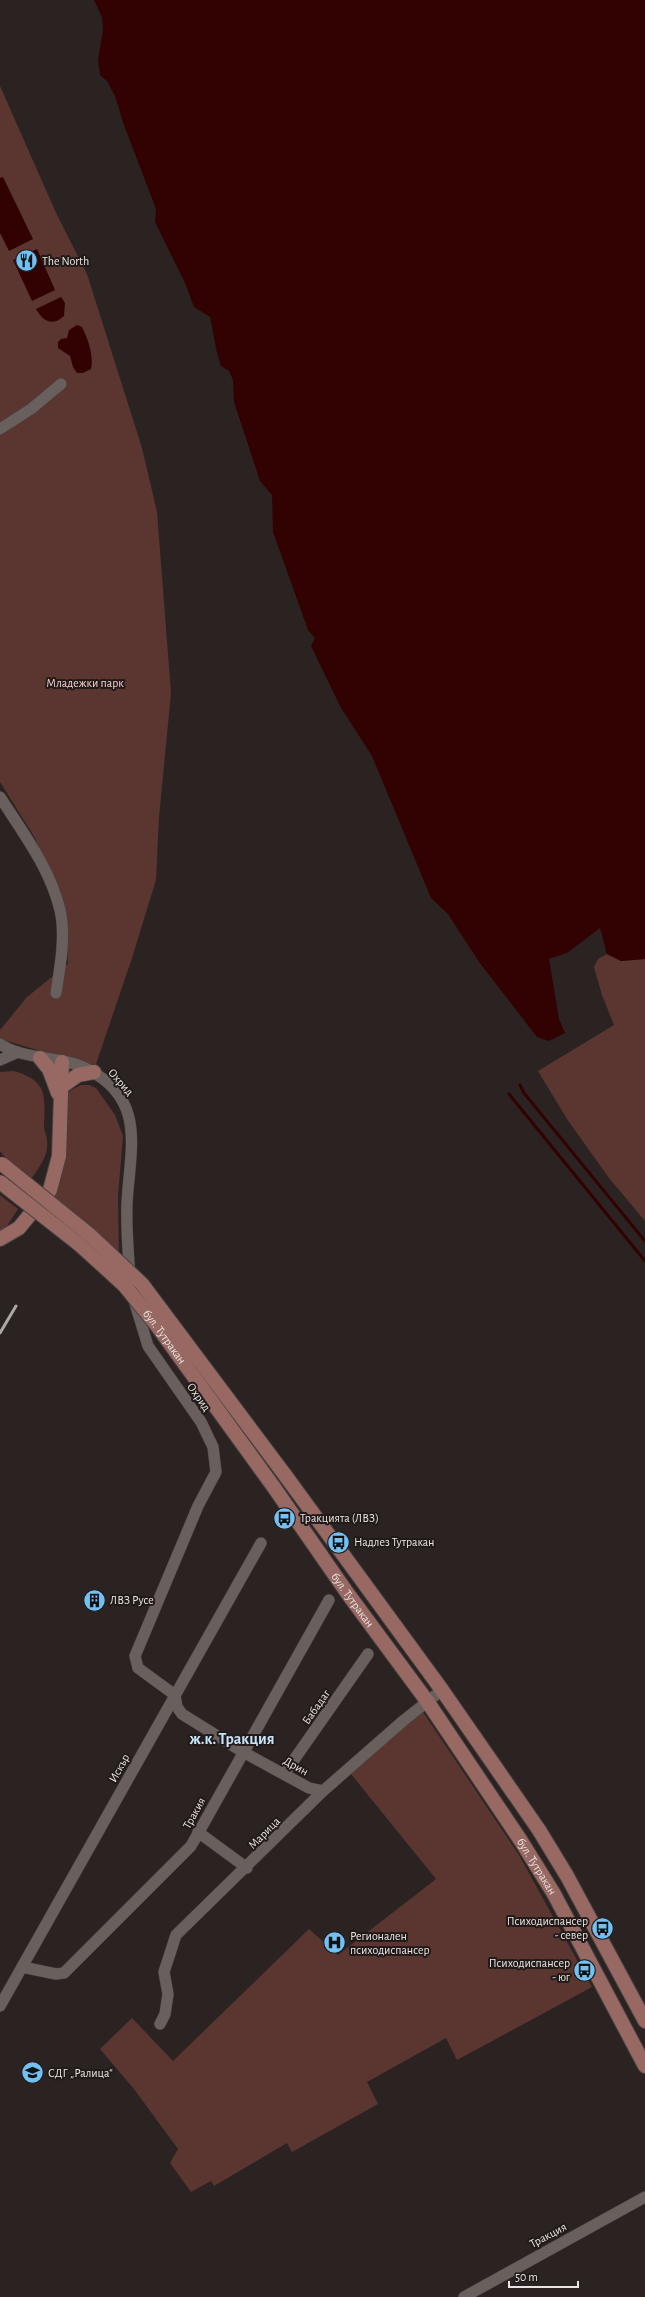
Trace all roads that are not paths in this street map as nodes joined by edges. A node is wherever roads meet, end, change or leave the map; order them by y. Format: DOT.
graph roads {
  1 [pos="61,384"];
  2 [pos="0,429"];
  3 [pos="0,797"];
  4 [pos="56,993"];
  5 [pos="0,1044"];
  6 [pos="18,1052"];
  7 [pos="40,1058"];
  8 [pos="0,1060"];
  9 [pos="62,1062"];
  10 [pos="94,1072"];
  11 [pos="61,1093"];
  12 [pos="1,1163"];
  13 [pos="0,1182"];
  14 [pos="0,1239"];
  15 [pos="261,1543"];
  16 [pos="329,1600"];
  17 [pos="368,1654"];
  18 [pos="442,1690"];
  19 [pos="175,1695"];
  20 [pos="427,1701"];
  21 [pos="243,1752"];
  22 [pos="284,1774"];
  23 [pos="324,1791"];
  24 [pos="198,1832"];
  25 [pos="247,1868"];
  26 [pos="22,1967"];
  27 [pos="0,2006"];
  28 [pos="645,2021"];
  29 [pos="160,2024"];
  30 [pos="645,2066"];
  31 [pos="645,2198"];
  32 [pos="464,2297"];
  1 -- 2 [label="street"];
  3 -- 4 [label="street"];
  5 -- 6 [label="street, Охрид"];
  6 -- 7 [label="street, Охрид"];
  6 -- 8 [label="street"];
  7 -- 9 [label="street, Охрид"];
  7 -- 11 [label="main road"];
  9 -- 10 [label="street, Охрид"];
  9 -- 11 [label="main road"];
  10 -- 11 [label="main road"];
  10 -- 19 [label="street, Охрид"];
  11 -- 14 [label="main road"];
  12 -- 18 [label="main road, бул. Тутракан, bridge"];
  13 -- 20 [label="main road, бул. Тутракан, bridge"];
  15 -- 19 [label="street, Искър"];
  16 -- 21 [label="street, Тракия"];
  17 -- 22 [label="street, Бабадаг"];
  18 -- 20 [label="street, Марица"];
  18 -- 28 [label="main road, бул. Тутракан"];
  19 -- 21 [label="street, Дрин"];
  19 -- 26 [label="street, Искър"];
  20 -- 23 [label="street, Марица"];
  20 -- 30 [label="main road, бул. Тутракан"];
  21 -- 22 [label="street, Дрин"];
  21 -- 24 [label="street, Тракия"];
  22 -- 23 [label="street, Дрин"];
  23 -- 25 [label="street, Марица"];
  24 -- 25 [label="street"];
  24 -- 26 [label="street, Тракия"];
  25 -- 29 [label="street, Марица"];
  26 -- 27 [label="street, Искър"];
  31 -- 32 [label="street, Тракция"];
}
